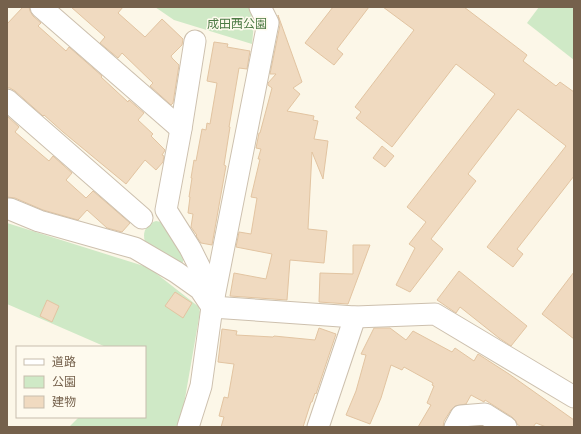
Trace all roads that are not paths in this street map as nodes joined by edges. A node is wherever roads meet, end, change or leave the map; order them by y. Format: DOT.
graph roads {
  1 [pos="41,7"];
  2 [pos="267,12"];
  3 [pos="195,41"];
  4 [pos="7,100"];
  5 [pos="181,129"];
  6 [pos="8,209"];
  7 [pos="166,210"];
  8 [pos="142,218"];
  9 [pos="135,248"];
  10 [pos="213,302"];
  11 [pos="355,318"];
  12 [pos="574,397"];
  13 [pos="188,427"];
  14 [pos="318,427"];
  15 [pos="455,427"];
  16 [pos="506,427"];
  1 -- 5 [label="street"];
  2 -- 10 [label="street"];
  3 -- 5 [label="street"];
  4 -- 8 [label="street"];
  5 -- 7 [label="street"];
  6 -- 9 [label="street"];
  7 -- 8 [label="street"];
  7 -- 10 [label="street"];
  8 -- 9 [label="street"];
  9 -- 10 [label="street"];
  10 -- 11 [label="street"];
  10 -- 13 [label="street"];
  11 -- 12 [label="street"];
  11 -- 14 [label="street"];
  15 -- 16 [label="street"];
}
